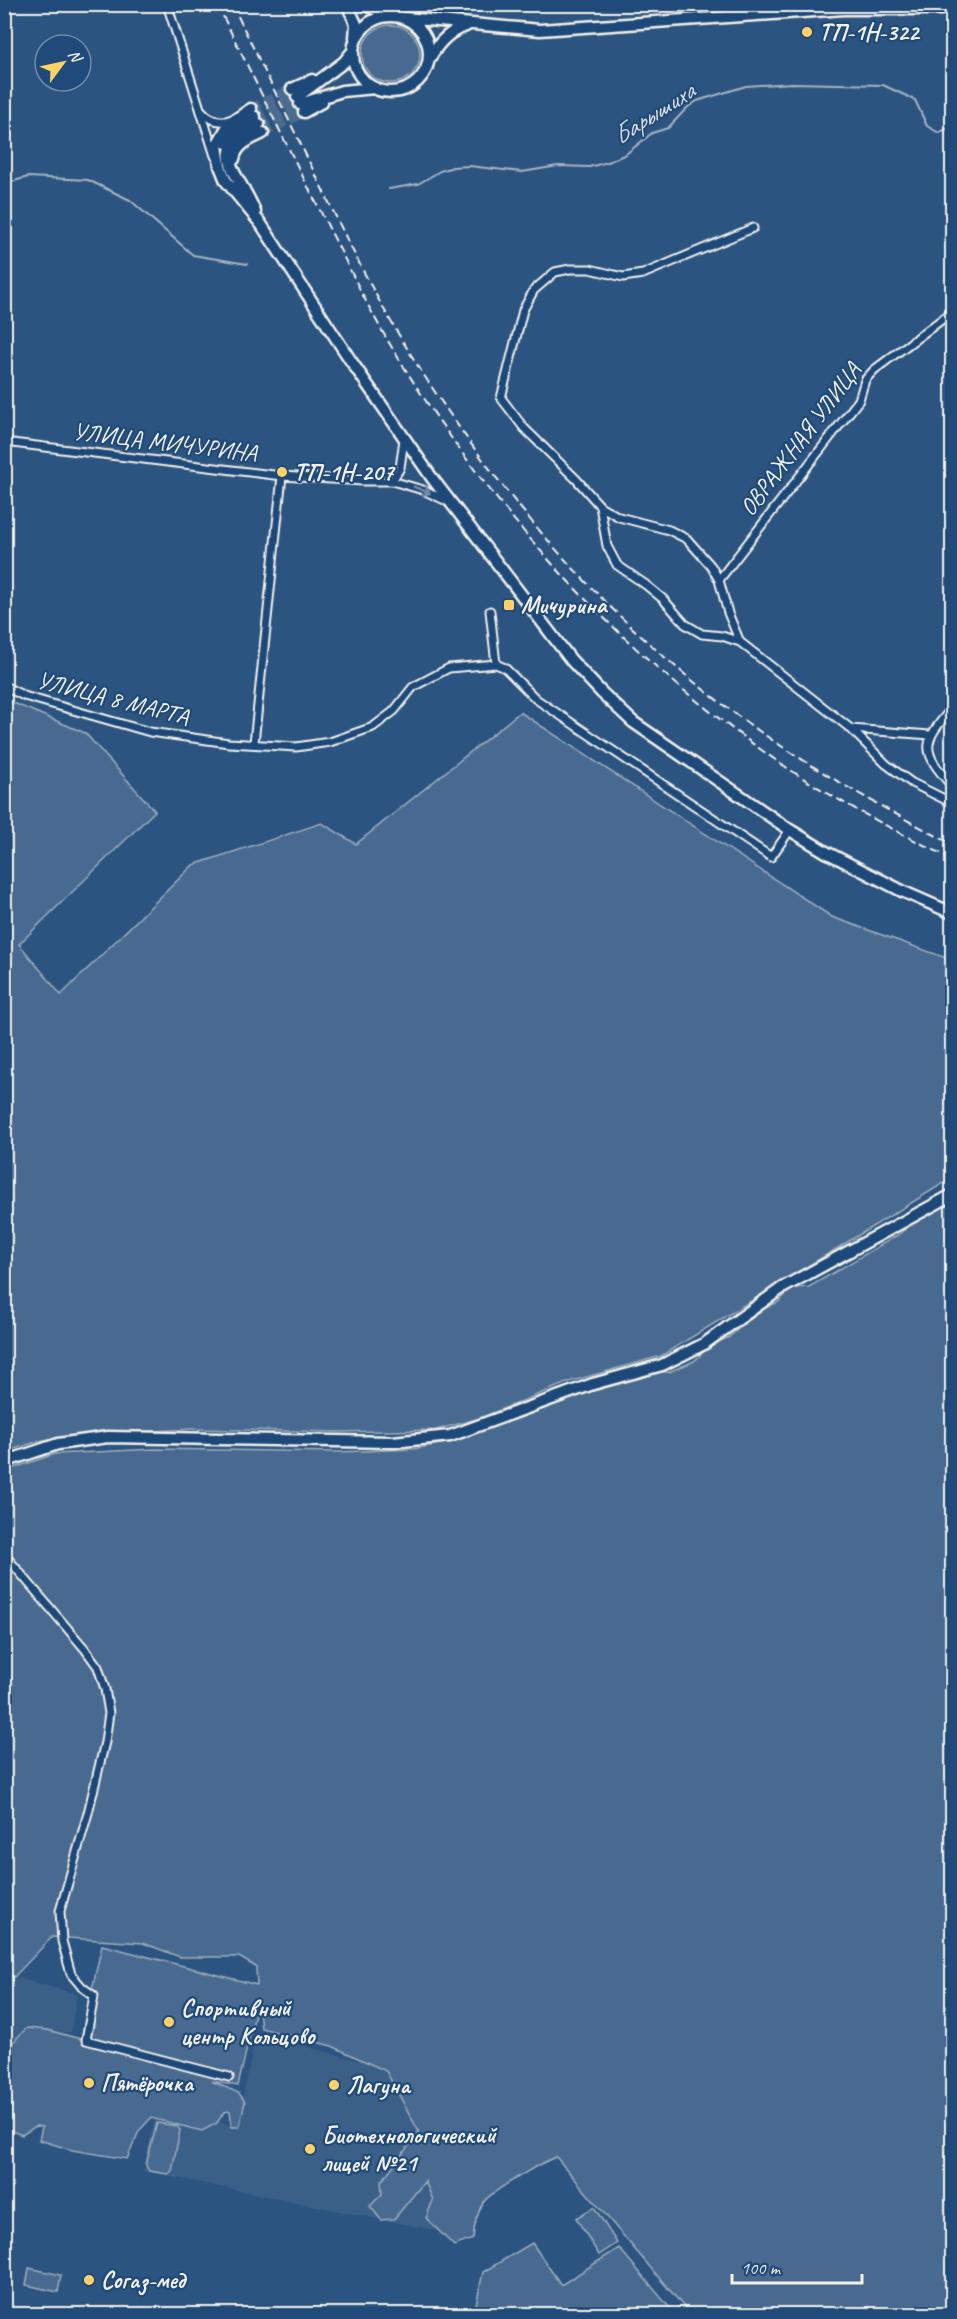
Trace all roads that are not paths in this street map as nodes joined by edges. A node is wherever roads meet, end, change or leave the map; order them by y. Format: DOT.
graph roads {
  1 [pos="167,4"];
  2 [pos="347,4"];
  3 [pos="362,4"];
  4 [pos="952,9"];
  5 [pos="393,16"];
  6 [pos="405,18"];
  7 [pos="468,25"];
  8 [pos="354,47"];
  9 [pos="429,62"];
  10 [pos="375,88"];
  11 [pos="201,109"];
  12 [pos="237,116"];
  13 [pos="257,121"];
  14 [pos="220,166"];
  15 [pos="249,204"];
  16 [pos="753,228"];
  17 [pos="952,312"];
  18 [pos="404,438"];
  19 [pos="4,442"];
  20 [pos="282,476"];
  21 [pos="392,481"];
  22 [pos="451,503"];
  23 [pos="600,506"];
  24 [pos="719,580"];
  25 [pos="490,610"];
  26 [pos="740,642"];
  27 [pos="496,664"];
  28 [pos="4,686"];
  29 [pos="952,708"];
  30 [pos="851,729"];
  31 [pos="930,735"];
  32 [pos="254,743"];
  33 [pos="952,786"];
  34 [pos="952,803"];
  35 [pos="790,830"];
  36 [pos="952,913"];
  37 [pos="952,1194"];
  38 [pos="4,1462"];
  39 [pos="4,1554"];
  40 [pos="229,2077"];
  1 -- 11 [label="street"];
  2 -- 8 [label="main road"];
  3 -- 5 [label="main road"];
  4 -- 7 [label="main road"];
  5 -- 6 [label="main road"];
  5 -- 8 [label="main road"];
  6 -- 7 [label="main road"];
  6 -- 9 [label="main road"];
  7 -- 9 [label="main road"];
  8 -- 10 [label="main road"];
  8 -- 10 [label="main road"];
  9 -- 10 [label="main road"];
  11 -- 12 [label="street"];
  11 -- 14 [label="street"];
  12 -- 13 [label="main road"];
  12 -- 14 [label="main road"];
  13 -- 15 [label="main road"];
  13 -- 15 [label="main road"];
  14 -- 15 [label="main road"];
  15 -- 18 [label="main road"];
  16 -- 23 [label="street"];
  17 -- 24 [label="street, ОВРАЖНАЯ УЛИЦА"];
  18 -- 21 [label="street"];
  18 -- 22 [label="main road"];
  19 -- 20 [label="street, УЛИЦА МИЧУРИНА"];
  20 -- 21 [label="street, УЛИЦА МИЧУРИНА"];
  20 -- 32 [label="street"];
  21 -- 22 [label="street, УЛИЦА МИЧУРИНА, one-way"];
  22 -- 35 [label="main road"];
  23 -- 24 [label="street"];
  23 -- 26 [label="street"];
  24 -- 26 [label="street"];
  25 -- 27 [label="street"];
  26 -- 30 [label="street"];
  27 -- 32 [label="street, УЛИЦА 8 МАРТА"];
  27 -- 35 [label="street"];
  28 -- 32 [label="street, УЛИЦА 8 МАРТА"];
  29 -- 31 [label="street"];
  30 -- 31 [label="street"];
  30 -- 34 [label="street"];
  31 -- 33 [label="street"];
  35 -- 36 [label="main road"];
  37 -- 38 [label="main road"];
  39 -- 40 [label="street"];
}
